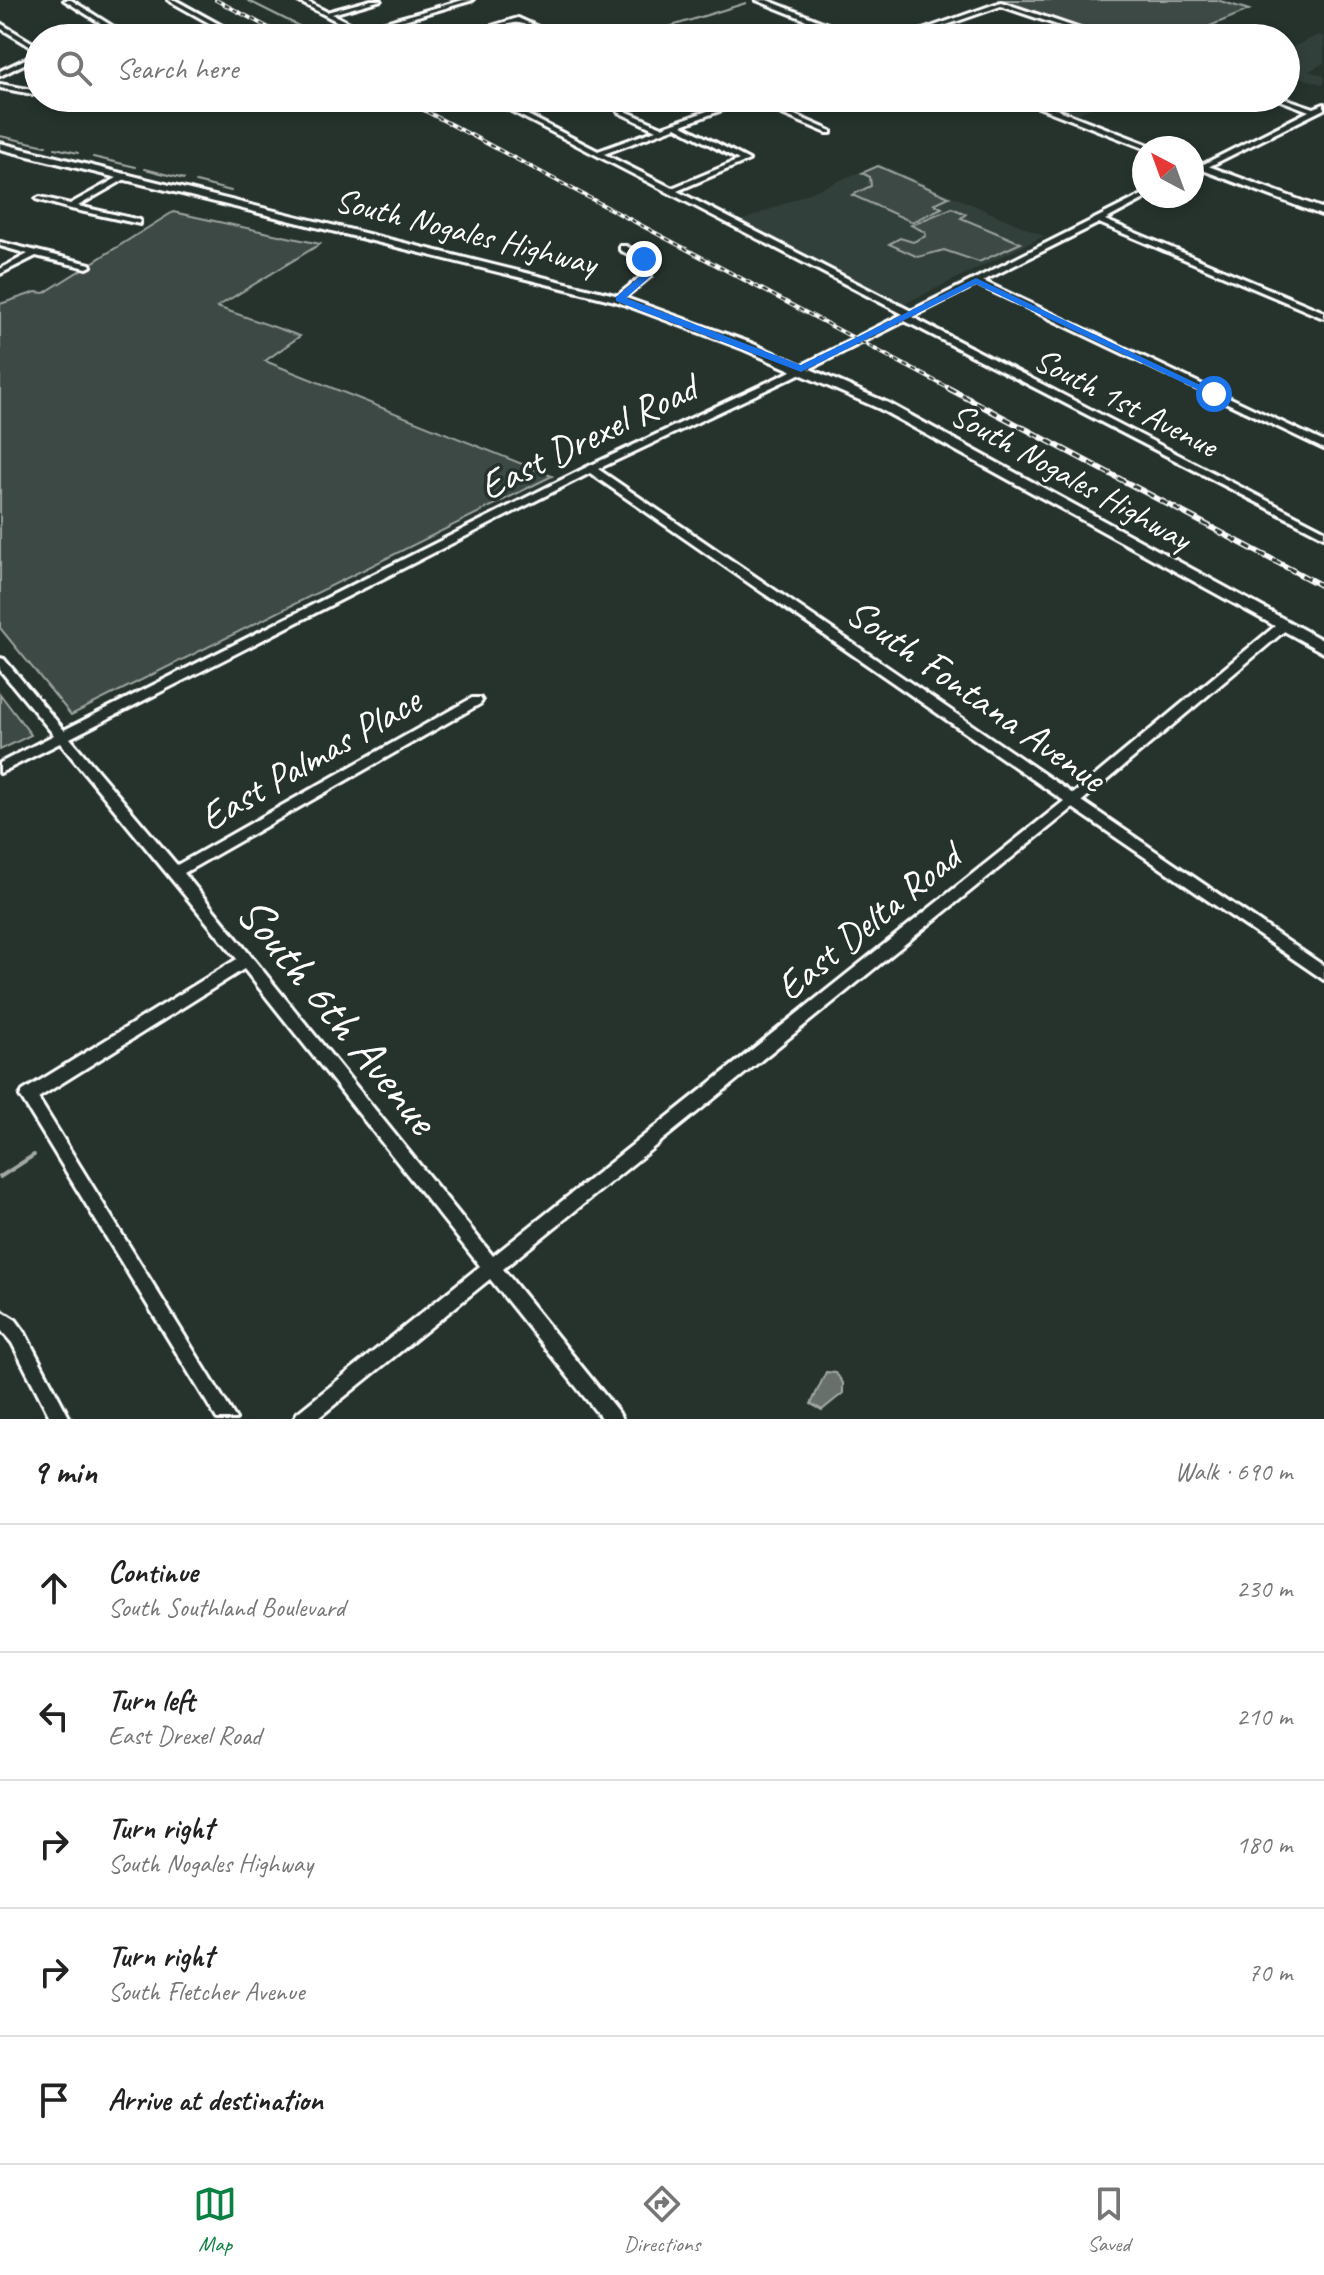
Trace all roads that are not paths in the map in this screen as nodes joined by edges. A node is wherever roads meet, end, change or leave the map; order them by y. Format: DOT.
graph roads {
  1 [pos="67,0"];
  2 [pos="171,0"];
  3 [pos="299,0"];
  4 [pos="378,0"];
  5 [pos="449,0"];
  6 [pos="470,0"];
  7 [pos="760,0"];
  8 [pos="457,4"];
  9 [pos="326,14"];
  10 [pos="106,24"];
  11 [pos="215,24"];
  12 [pos="346,24"];
  13 [pos="385,24"];
  14 [pos="504,24"];
  15 [pos="527,24"];
  16 [pos="823,24"];
  17 [pos="943,24"];
  18 [pos="1060,24"];
  19 [pos="0,25"];
  20 [pos="24,42"];
  21 [pos="24,60"];
  22 [pos="0,74"];
  23 [pos="0,86"];
  24 [pos="24,90"];
  25 [pos="1324,106"];
  26 [pos="1300,107"];
  27 [pos="516,112"];
  28 [pos="622,112"];
  29 [pos="710,112"];
  30 [pos="782,112"];
  31 [pos="1057,112"];
  32 [pos="1313,112"];
  33 [pos="1324,117"];
  34 [pos="675,124"];
  35 [pos="660,129"];
  36 [pos="829,132"];
  37 [pos="1132,140"];
  38 [pos="0,146"];
  39 [pos="600,153"];
  40 [pos="1204,162"];
  41 [pos="1204,168"];
  42 [pos="124,176"];
  43 [pos="672,191"];
  44 [pos="40,199"];
  45 [pos="1132,203"];
  46 [pos="71,207"];
  47 [pos="1324,213"];
  48 [pos="1099,220"];
  49 [pos="137,222"];
  50 [pos="0,244"];
  51 [pos="623,248"];
  52 [pos="35,253"];
  53 [pos="87,266"];
  54 [pos="0,272"];
  55 [pos="976,281"];
  56 [pos="619,299"];
  57 [pos="906,314"];
  58 [pos="1324,315"];
  59 [pos="801,369"];
  60 [pos="1324,446"];
  61 [pos="591,469"];
  62 [pos="1324,534"];
  63 [pos="1284,625"];
  64 [pos="1324,648"];
  65 [pos="0,662"];
  66 [pos="476,701"];
  67 [pos="60,738"];
  68 [pos="0,768"];
  69 [pos="1073,801"];
  70 [pos="175,872"];
  71 [pos="246,961"];
  72 [pos="1324,974"];
  73 [pos="493,1269"];
  74 [pos="0,1319"];
  75 [pos="61,1419"];
  76 [pos="227,1419"];
  77 [pos="303,1419"];
  78 [pos="613,1419"];
  1 -- 10 [label="street"];
  2 -- 11 [label="street"];
  3 -- 9 [label="street"];
  4 -- 9 [label="street"];
  5 -- 8 [label="street"];
  6 -- 8 [label="street"];
  7 -- 16 [label="main road"];
  8 -- 13 [label="street"];
  9 -- 12 [label="street"];
  14 -- 15 [label="street"];
  17 -- 18 [label="street"];
  19 -- 20 [label="street"];
  21 -- 22 [label="street"];
  23 -- 24 [label="street"];
  25 -- 32 [label="street"];
  26 -- 32 [label="street"];
  27 -- 39 [label="street, South 1st Avenue"];
  28 -- 35 [label="street"];
  29 -- 34 [label="street"];
  30 -- 36 [label="street"];
  31 -- 37 [label="main road"];
  32 -- 33 [label="street"];
  32 -- 40 [label="street"];
  34 -- 35 [label="street"];
  34 -- 43 [label="street"];
  35 -- 39 [label="street"];
  38 -- 42 [label="main road, South Nogales Highway"];
  39 -- 43 [label="street, South 1st Avenue"];
  41 -- 47 [label="main road"];
  42 -- 46 [label="street"];
  42 -- 56 [label="main road, South Nogales Highway"];
  43 -- 57 [label="street, South 1st Avenue"];
  44 -- 46 [label="street"];
  45 -- 48 [label="street, East Drexel Road"];
  46 -- 49 [label="street"];
  48 -- 55 [label="street, East Drexel Road"];
  48 -- 58 [label="street"];
  50 -- 52 [label="street"];
  51 -- 56 [label="street"];
  52 -- 53 [label="street"];
  52 -- 54 [label="street"];
  55 -- 57 [label="street, East Drexel Road"];
  55 -- 60 [label="street"];
  56 -- 59 [label="main road, South Nogales Highway"];
  57 -- 59 [label="street, East Drexel Road"];
  57 -- 62 [label="street, South 1st Avenue"];
  59 -- 61 [label="street, East Drexel Road"];
  59 -- 63 [label="main road, South Nogales Highway"];
  61 -- 67 [label="street, East Drexel Road"];
  61 -- 69 [label="street, South Fontana Avenue"];
  63 -- 64 [label="main road, South Nogales Highway"];
  63 -- 69 [label="street, East Delta Road"];
  65 -- 67 [label="street, South 6th Avenue"];
  66 -- 70 [label="street, East Palmas Place"];
  67 -- 68 [label="street, East Drexel Road"];
  67 -- 70 [label="street, South 6th Avenue"];
  69 -- 72 [label="street, South Fontana Avenue"];
  69 -- 73 [label="street, East Delta Road"];
  70 -- 71 [label="street, South 6th Avenue"];
  71 -- 73 [label="street, South 6th Avenue"];
  71 -- 76 [label="street"];
  73 -- 77 [label="street, East Delta Road"];
  73 -- 78 [label="street, South 6th Avenue"];
  74 -- 75 [label="street"];
}
